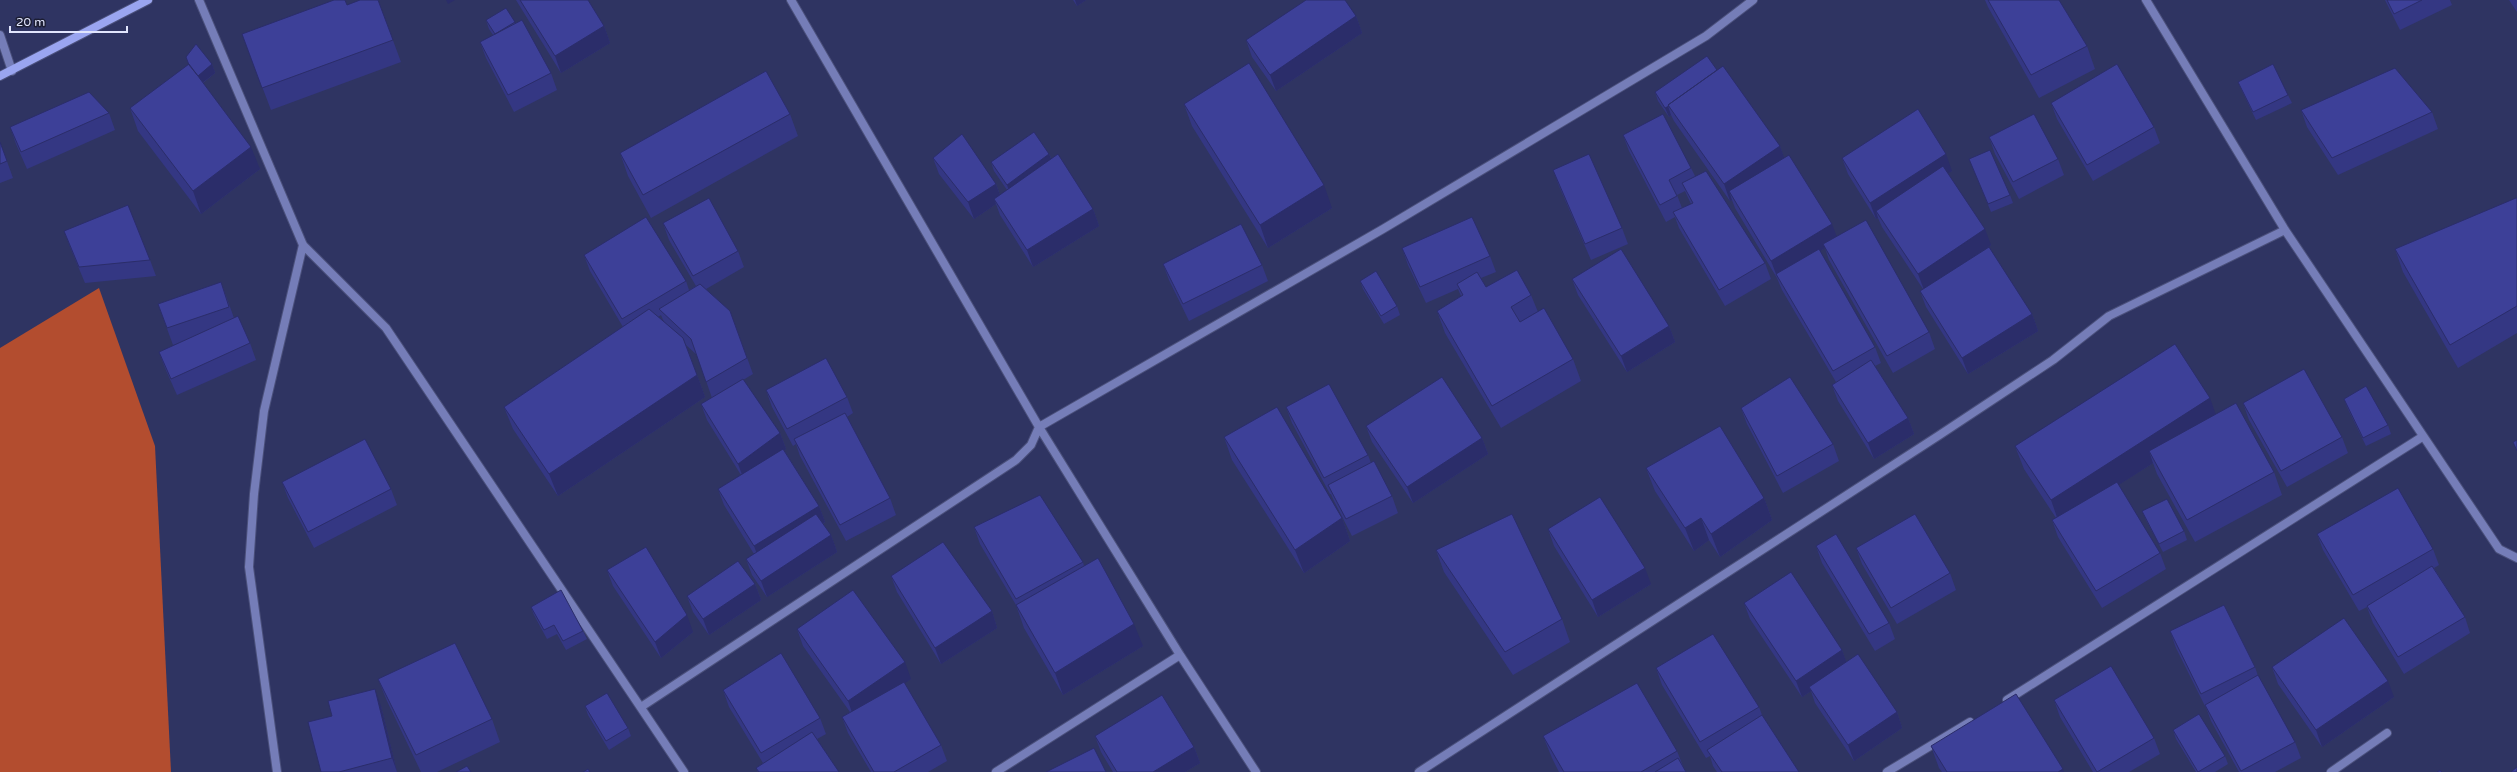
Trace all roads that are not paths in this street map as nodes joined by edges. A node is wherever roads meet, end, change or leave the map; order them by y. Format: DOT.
graph roads {
  1 [pos="148,0"];
  2 [pos="198,0"];
  3 [pos="791,0"];
  4 [pos="1753,0"];
  5 [pos="2146,0"];
  6 [pos="0,35"];
  7 [pos="12,71"];
  8 [pos="0,76"];
  9 [pos="2285,230"];
  10 [pos="303,245"];
  11 [pos="1039,427"];
  12 [pos="2422,437"];
  13 [pos="2517,558"];
  14 [pos="1180,655"];
  15 [pos="1998,705"];
  16 [pos="641,707"];
  17 [pos="1978,717"];
  18 [pos="2387,733"];
  19 [pos="277,772"];
  20 [pos="684,772"];
  21 [pos="996,772"];
  22 [pos="1256,772"];
  23 [pos="1419,772"];
  24 [pos="1887,772"];
  25 [pos="2331,772"];
  1 -- 7 [label="street"];
  2 -- 10 [label="street"];
  3 -- 11 [label="street"];
  4 -- 11 [label="street"];
  5 -- 9 [label="street"];
  6 -- 7 [label="street"];
  7 -- 8 [label="street"];
  9 -- 12 [label="street"];
  9 -- 23 [label="street"];
  10 -- 16 [label="street"];
  10 -- 19 [label="street"];
  11 -- 14 [label="street"];
  11 -- 16 [label="street"];
  12 -- 13 [label="street"];
  12 -- 15 [label="street"];
  14 -- 21 [label="street"];
  14 -- 22 [label="street"];
  16 -- 20 [label="street"];
  17 -- 24 [label="street"];
  18 -- 25 [label="street"];
}
